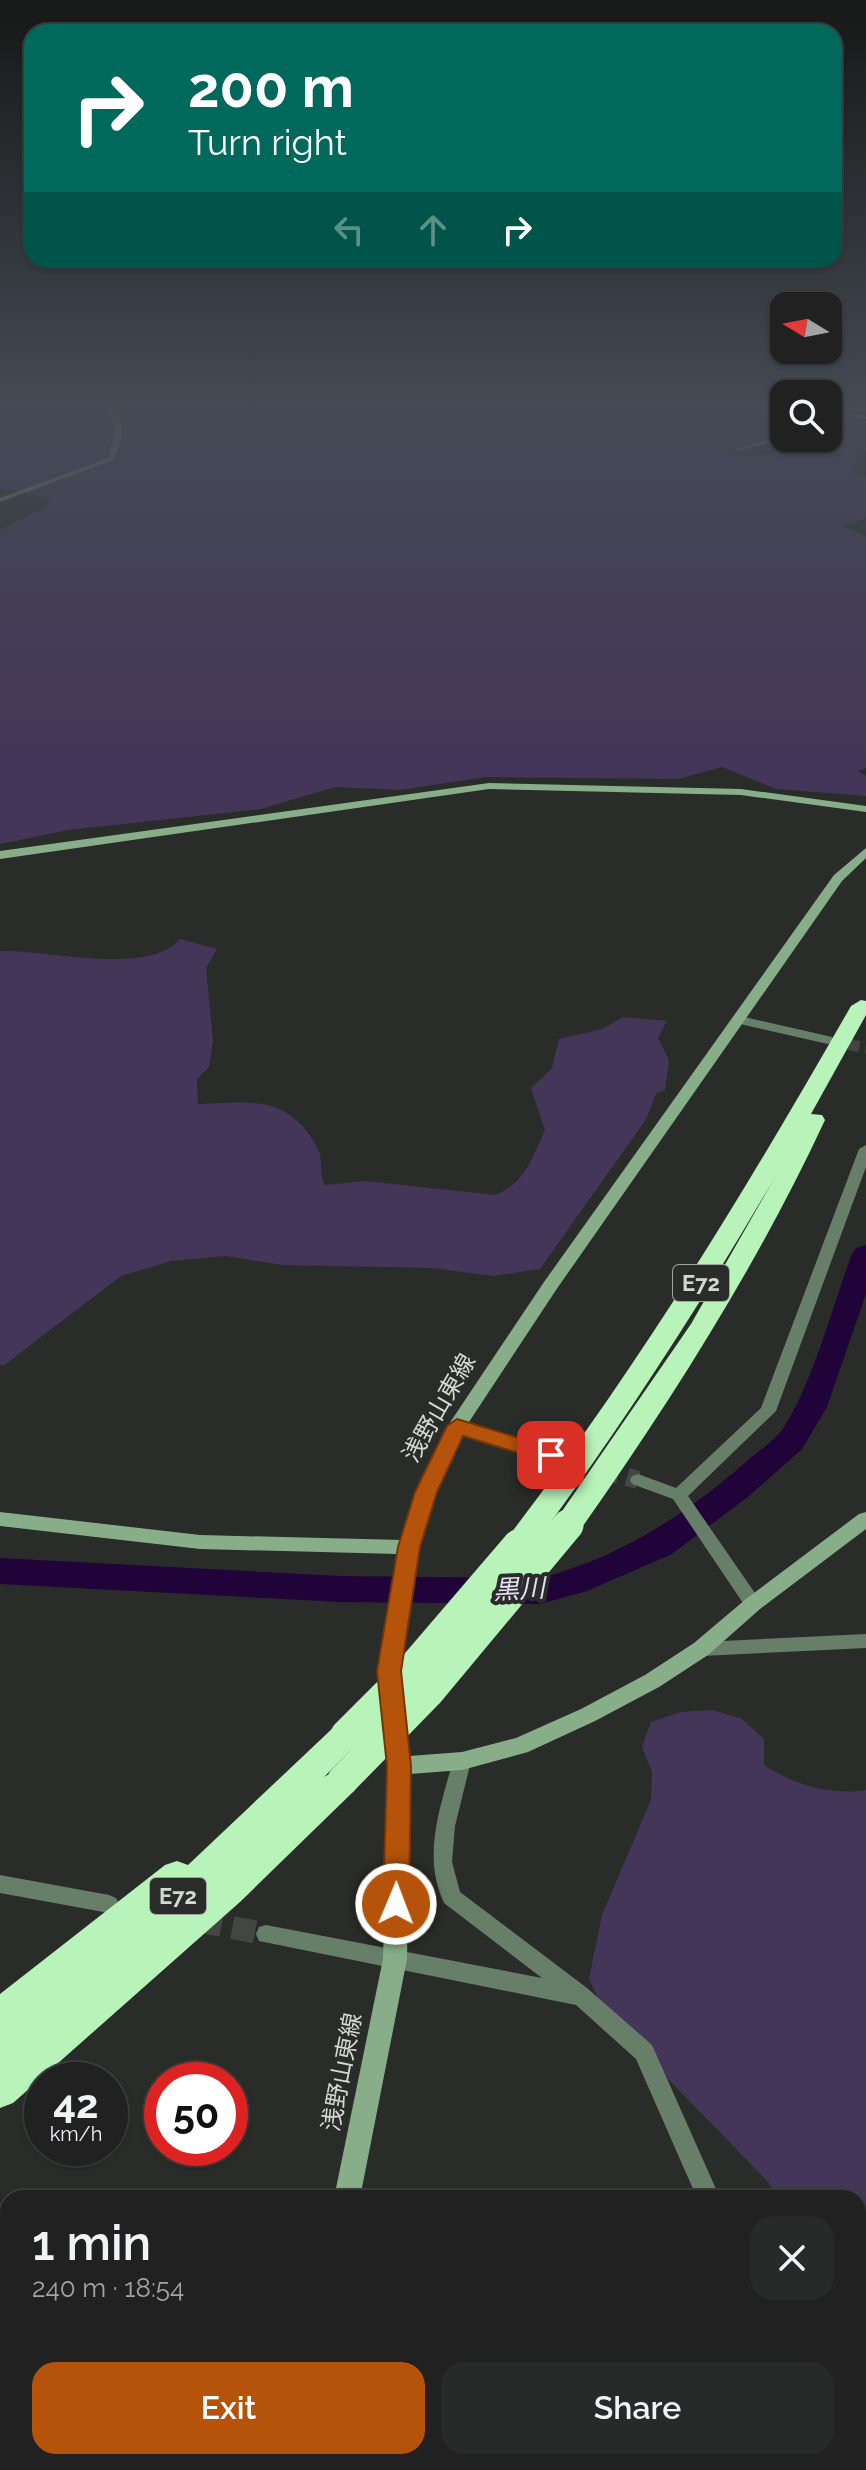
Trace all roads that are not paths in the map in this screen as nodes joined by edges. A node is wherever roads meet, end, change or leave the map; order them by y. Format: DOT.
graph roads {
  1 [pos="866,809"];
  2 [pos="866,852"];
  3 [pos="0,855"];
  4 [pos="864,1001"];
  5 [pos="740,1020"];
  6 [pos="828,1040"];
  7 [pos="866,1149"];
  8 [pos="457,1426"];
  9 [pos="551,1455"];
  10 [pos="638,1480"];
  11 [pos="679,1495"];
  12 [pos="0,1519"];
  13 [pos="866,1519"];
  14 [pos="409,1547"];
  15 [pos="753,1604"];
  16 [pos="866,1641"];
  17 [pos="701,1649"];
  18 [pos="462,1761"];
  19 [pos="399,1766"];
  20 [pos="330,1772"];
  21 [pos="0,1884"];
  22 [pos="228,1891"];
  23 [pos="109,1904"];
  24 [pos="266,1934"];
  25 [pos="395,1959"];
  26 [pos="580,1995"];
  27 [pos="0,2016"];
  28 [pos="0,2048"];
  29 [pos="0,2090"];
  30 [pos="0,2108"];
  31 [pos="349,2190"];
  32 [pos="705,2190"];
  1 -- 3 [label="street"];
  2 -- 5 [label="street, 浅野山東線"];
  4 -- 20 [label="highway, E72, bridge"];
  4 -- 20 [label="highway, E72, bridge"];
  5 -- 6 [label="street"];
  5 -- 8 [label="street, 浅野山東線"];
  7 -- 11 [label="street"];
  8 -- 9 [label="street"];
  8 -- 14 [label="street, 浅野山東線"];
  10 -- 11 [label="street"];
  11 -- 15 [label="street"];
  12 -- 14 [label="street"];
  13 -- 15 [label="street"];
  14 -- 19 [label="street, 浅野山東線"];
  15 -- 17 [label="street"];
  16 -- 17 [label="street"];
  17 -- 18 [label="street"];
  18 -- 19 [label="street"];
  18 -- 26 [label="street"];
  19 -- 25 [label="street, 浅野山東線"];
  20 -- 22 [label="highway, E72"];
  20 -- 27 [label="highway"];
  20 -- 28 [label="highway, E72"];
  21 -- 23 [label="street"];
  22 -- 29 [label="highway, E72"];
  22 -- 30 [label="highway"];
  24 -- 25 [label="street"];
  25 -- 26 [label="street"];
  25 -- 31 [label="street, 浅野山東線"];
  26 -- 32 [label="street"];
}
